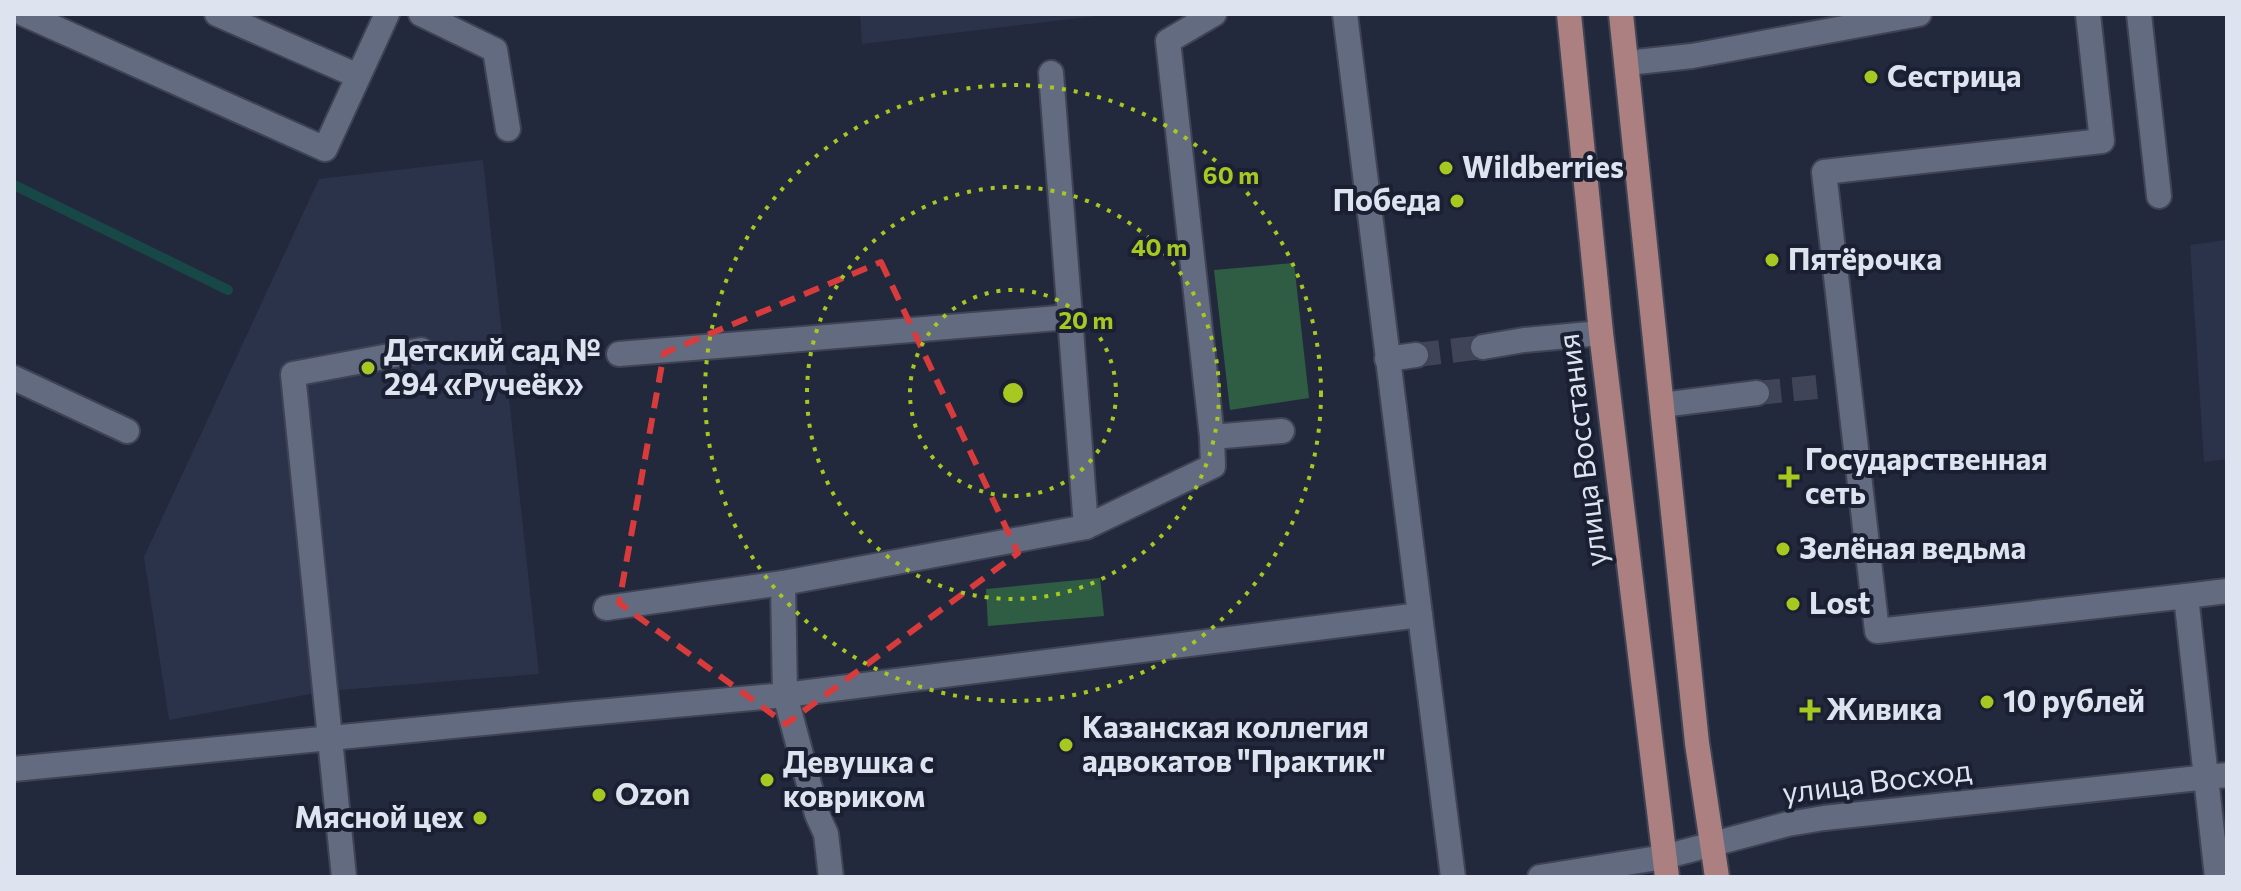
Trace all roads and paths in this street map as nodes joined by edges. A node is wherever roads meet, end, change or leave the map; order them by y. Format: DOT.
graph roads {
  1 [pos="24,14"];
  2 [pos="217,14"];
  3 [pos="387,14"];
  4 [pos="421,14"];
  5 [pos="1214,14"];
  6 [pos="1345,14"];
  7 [pos="1569,14"];
  8 [pos="1621,14"];
  9 [pos="1919,14"];
  10 [pos="2088,14"];
  11 [pos="2139,14"];
  12 [pos="1627,63"];
  13 [pos="1051,73"];
  14 [pos="358,76"];
  15 [pos="508,129"];
  16 [pos="2159,196"];
  17 [pos="1070,317"];
  18 [pos="1601,333"];
  19 [pos="1483,347"];
  20 [pos="421,350"];
  21 [pos="619,354"];
  22 [pos="1416,355"];
  23 [pos="1387,359"];
  24 [pos="14,378"];
  25 [pos="1757,393"];
  26 [pos="1662,405"];
  27 [pos="127,431"];
  28 [pos="1282,431"];
  29 [pos="1212,437"];
  30 [pos="1086,527"];
  31 [pos="783,583"];
  32 [pos="2227,591"];
  33 [pos="2186,596"];
  34 [pos="606,608"];
  35 [pos="1420,615"];
  36 [pos="785,695"];
  37 [pos="331,738"];
  38 [pos="14,769"];
  39 [pos="2216,776"];
  40 [pos="1713,843"];
  41 [pos="1665,867"];
  42 [pos="344,877"];
  43 [pos="831,877"];
  44 [pos="1453,877"];
  45 [pos="1540,877"];
  46 [pos="1717,877"];
  47 [pos="2217,877"];
  1 -- 14 [label="street"];
  2 -- 14 [label="street"];
  3 -- 14 [label="street"];
  4 -- 15 [label="street"];
  5 -- 29 [label="street"];
  6 -- 23 [label="street"];
  7 -- 18 [label="main road, улица Восстания"];
  8 -- 12 [label="main road"];
  9 -- 12 [label="street"];
  10 -- 33 [label="street"];
  11 -- 16 [label="street"];
  12 -- 26 [label="main road"];
  13 -- 17 [label="street"];
  17 -- 21 [label="street"];
  17 -- 30 [label="street"];
  18 -- 19 [label="street"];
  18 -- 41 [label="main road, улица Восстания"];
  20 -- 37 [label="street"];
  22 -- 23 [label="street"];
  23 -- 35 [label="street"];
  24 -- 27 [label="street"];
  25 -- 26 [label="street"];
  26 -- 40 [label="main road"];
  28 -- 29 [label="street"];
  29 -- 30 [label="street"];
  30 -- 31 [label="street"];
  31 -- 34 [label="street"];
  31 -- 36 [label="street"];
  32 -- 33 [label="street"];
  33 -- 39 [label="street"];
  35 -- 36 [label="street"];
  35 -- 44 [label="street"];
  36 -- 37 [label="street"];
  36 -- 43 [label="street"];
  37 -- 38 [label="street"];
  37 -- 42 [label="street"];
  39 -- 40 [label="street, улица Восход"];
  39 -- 47 [label="street"];
  40 -- 41 [label="street, улица Восход"];
  40 -- 46 [label="main road"];
  41 -- 45 [label="street, улица Восход"];
}
